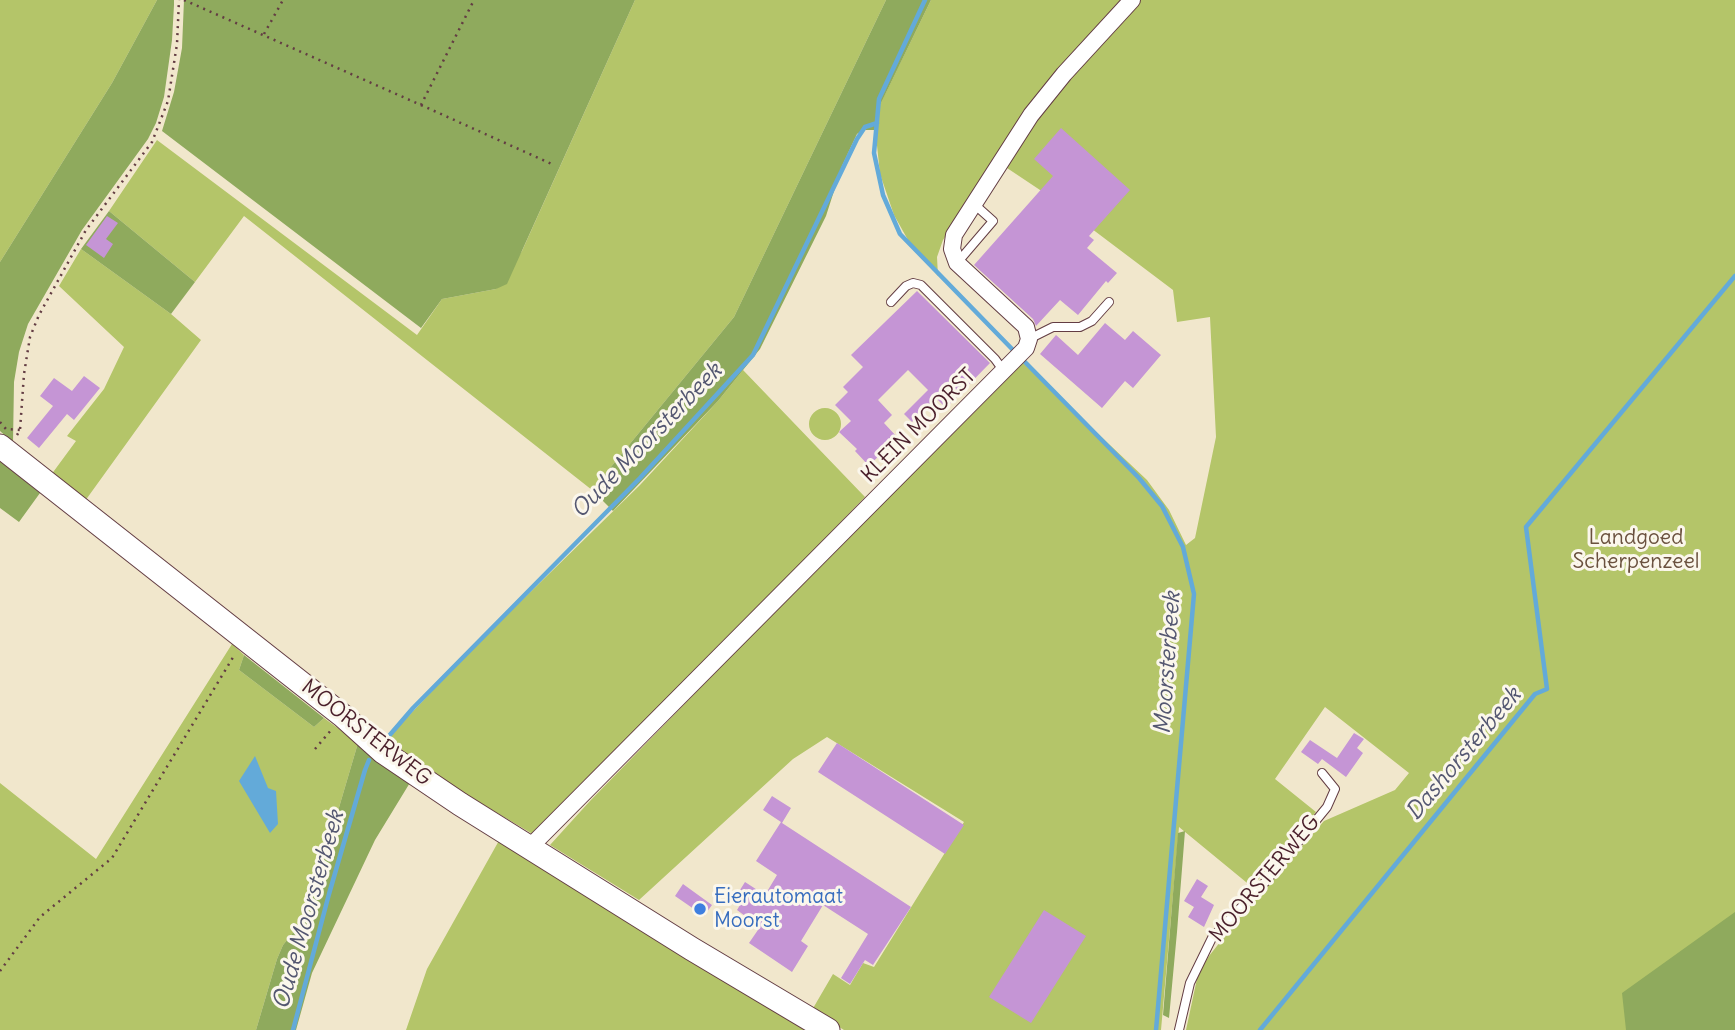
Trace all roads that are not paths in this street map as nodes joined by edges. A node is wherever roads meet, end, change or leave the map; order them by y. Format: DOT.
graph roads {
  1 [pos="1132,0"];
  2 [pos="973,204"];
  3 [pos="957,263"];
  4 [pos="891,302"];
  5 [pos="1109,302"];
  6 [pos="1029,338"];
  7 [pos="1003,370"];
  8 [pos="0,446"];
  9 [pos="1322,773"];
  10 [pos="530,847"];
  11 [pos="828,1030"];
  12 [pos="1179,1030"];
  1 -- 2 [label="street"];
  2 -- 3 [label="street"];
  2 -- 3 [label="lane"];
  3 -- 6 [label="street"];
  4 -- 7 [label="lane"];
  5 -- 6 [label="lane"];
  6 -- 7 [label="street, KLEIN MOORST"];
  7 -- 10 [label="street, KLEIN MOORST"];
  8 -- 10 [label="street, MOORSTERWEG"];
  9 -- 12 [label="lane, MOORSTERWEG"];
  10 -- 11 [label="street, MOORSTERWEG"];
}
